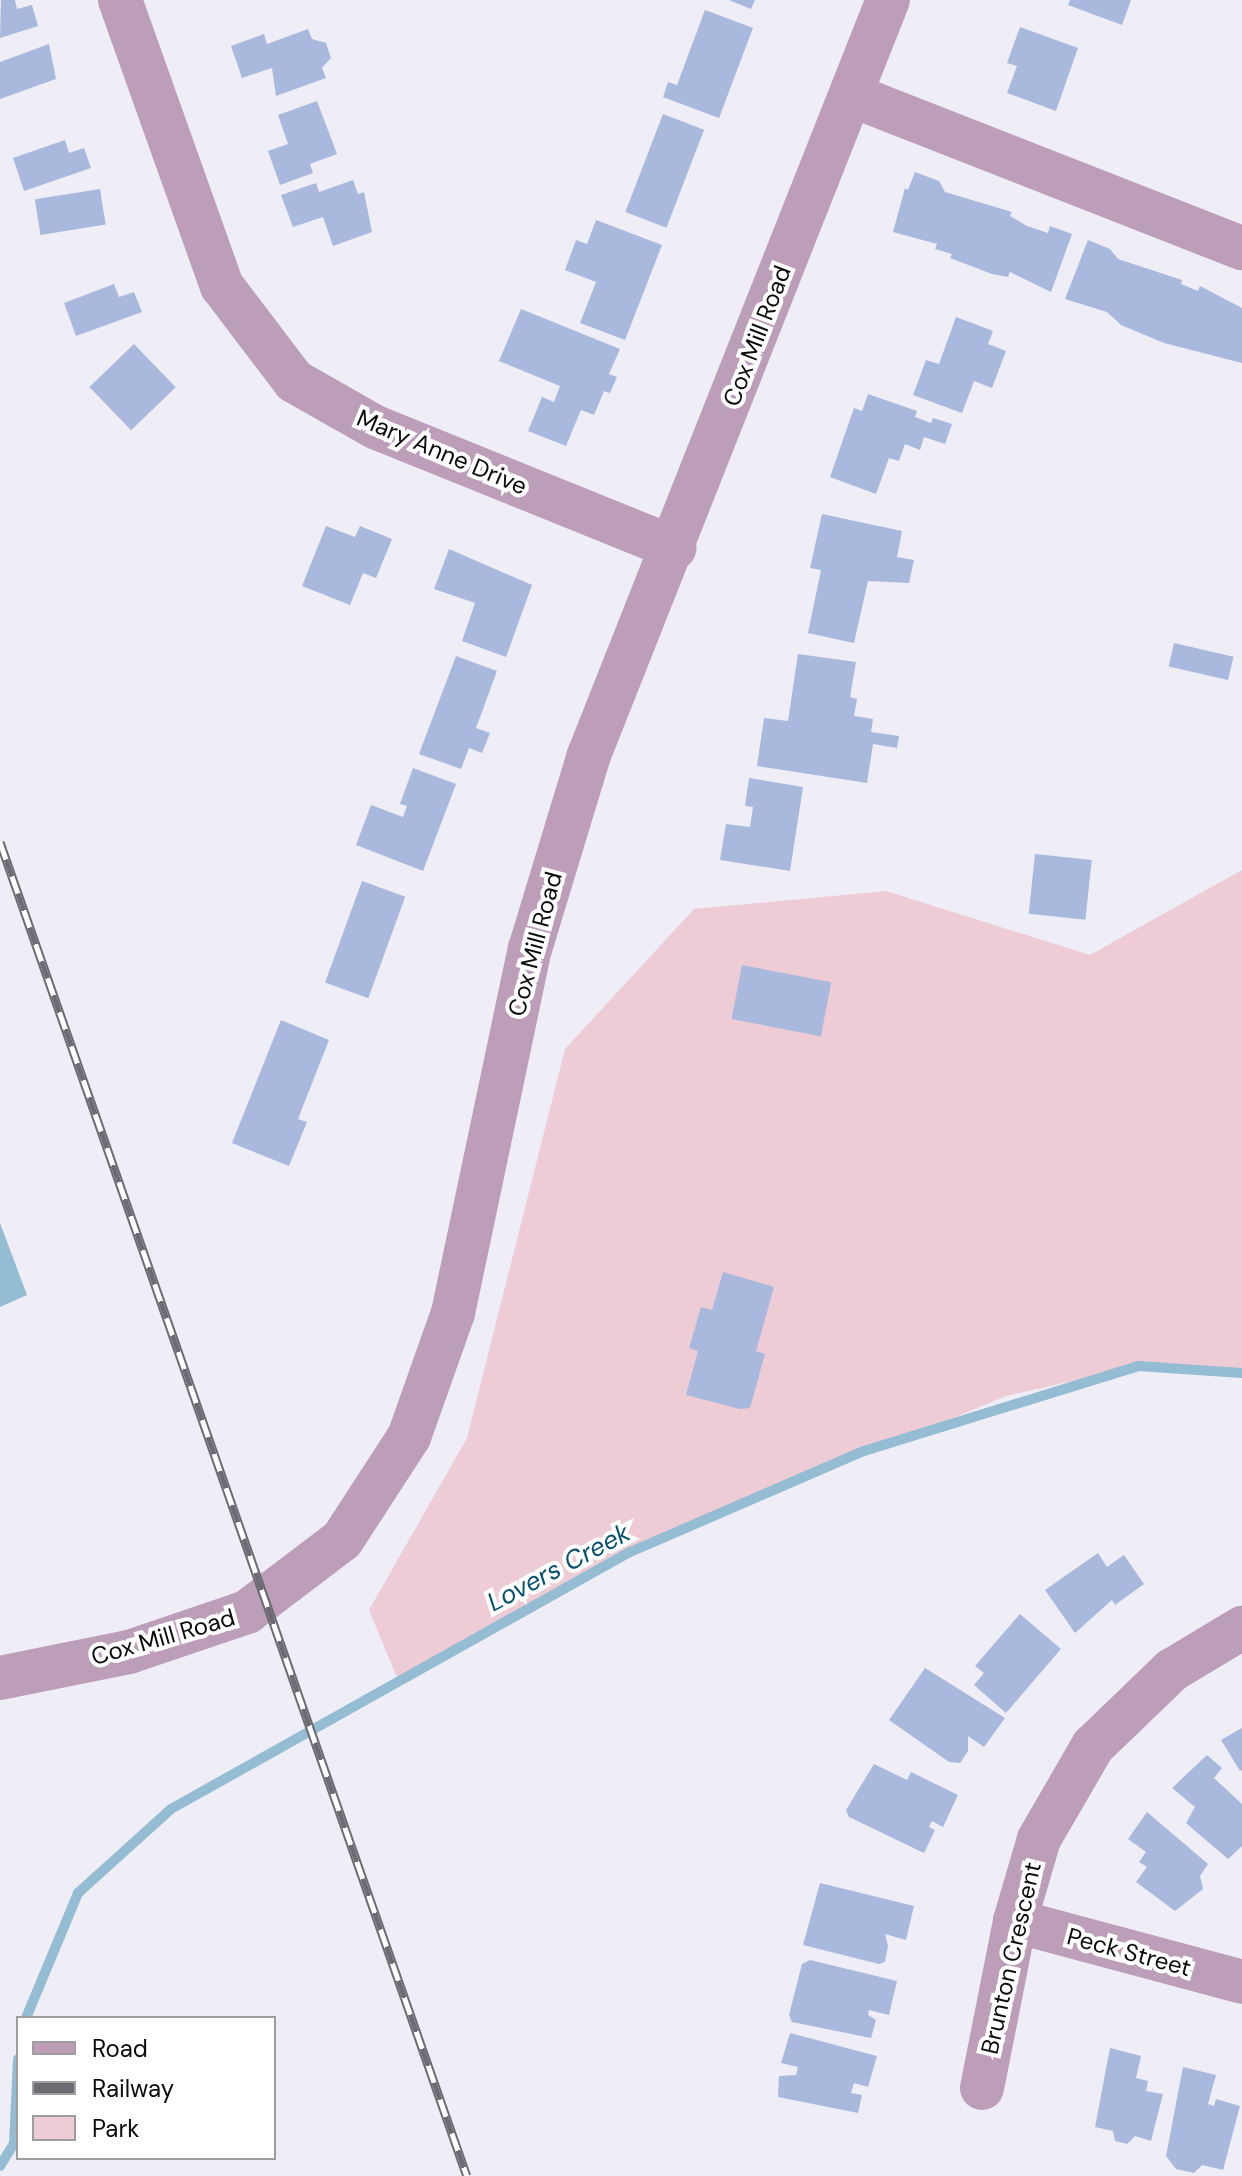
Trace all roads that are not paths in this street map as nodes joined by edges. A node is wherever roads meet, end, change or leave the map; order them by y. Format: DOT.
graph roads {
  1 [pos="120,0"];
  2 [pos="888,0"];
  3 [pos="851,95"];
  4 [pos="1242,248"];
  5 [pos="674,548"];
  6 [pos="1242,1628"];
  7 [pos="0,1678"];
  8 [pos="1015,1921"];
  9 [pos="1242,1982"];
  10 [pos="982,2088"];
  1 -- 5 [label="street, Mary Anne Drive"];
  2 -- 3 [label="street, Cox Mill Road"];
  3 -- 4 [label="street"];
  3 -- 5 [label="street, Cox Mill Road"];
  5 -- 7 [label="street, Cox Mill Road"];
  6 -- 8 [label="street, Brunton Crescent"];
  8 -- 9 [label="street, Peck Street"];
  8 -- 10 [label="street, Brunton Crescent"];
}
